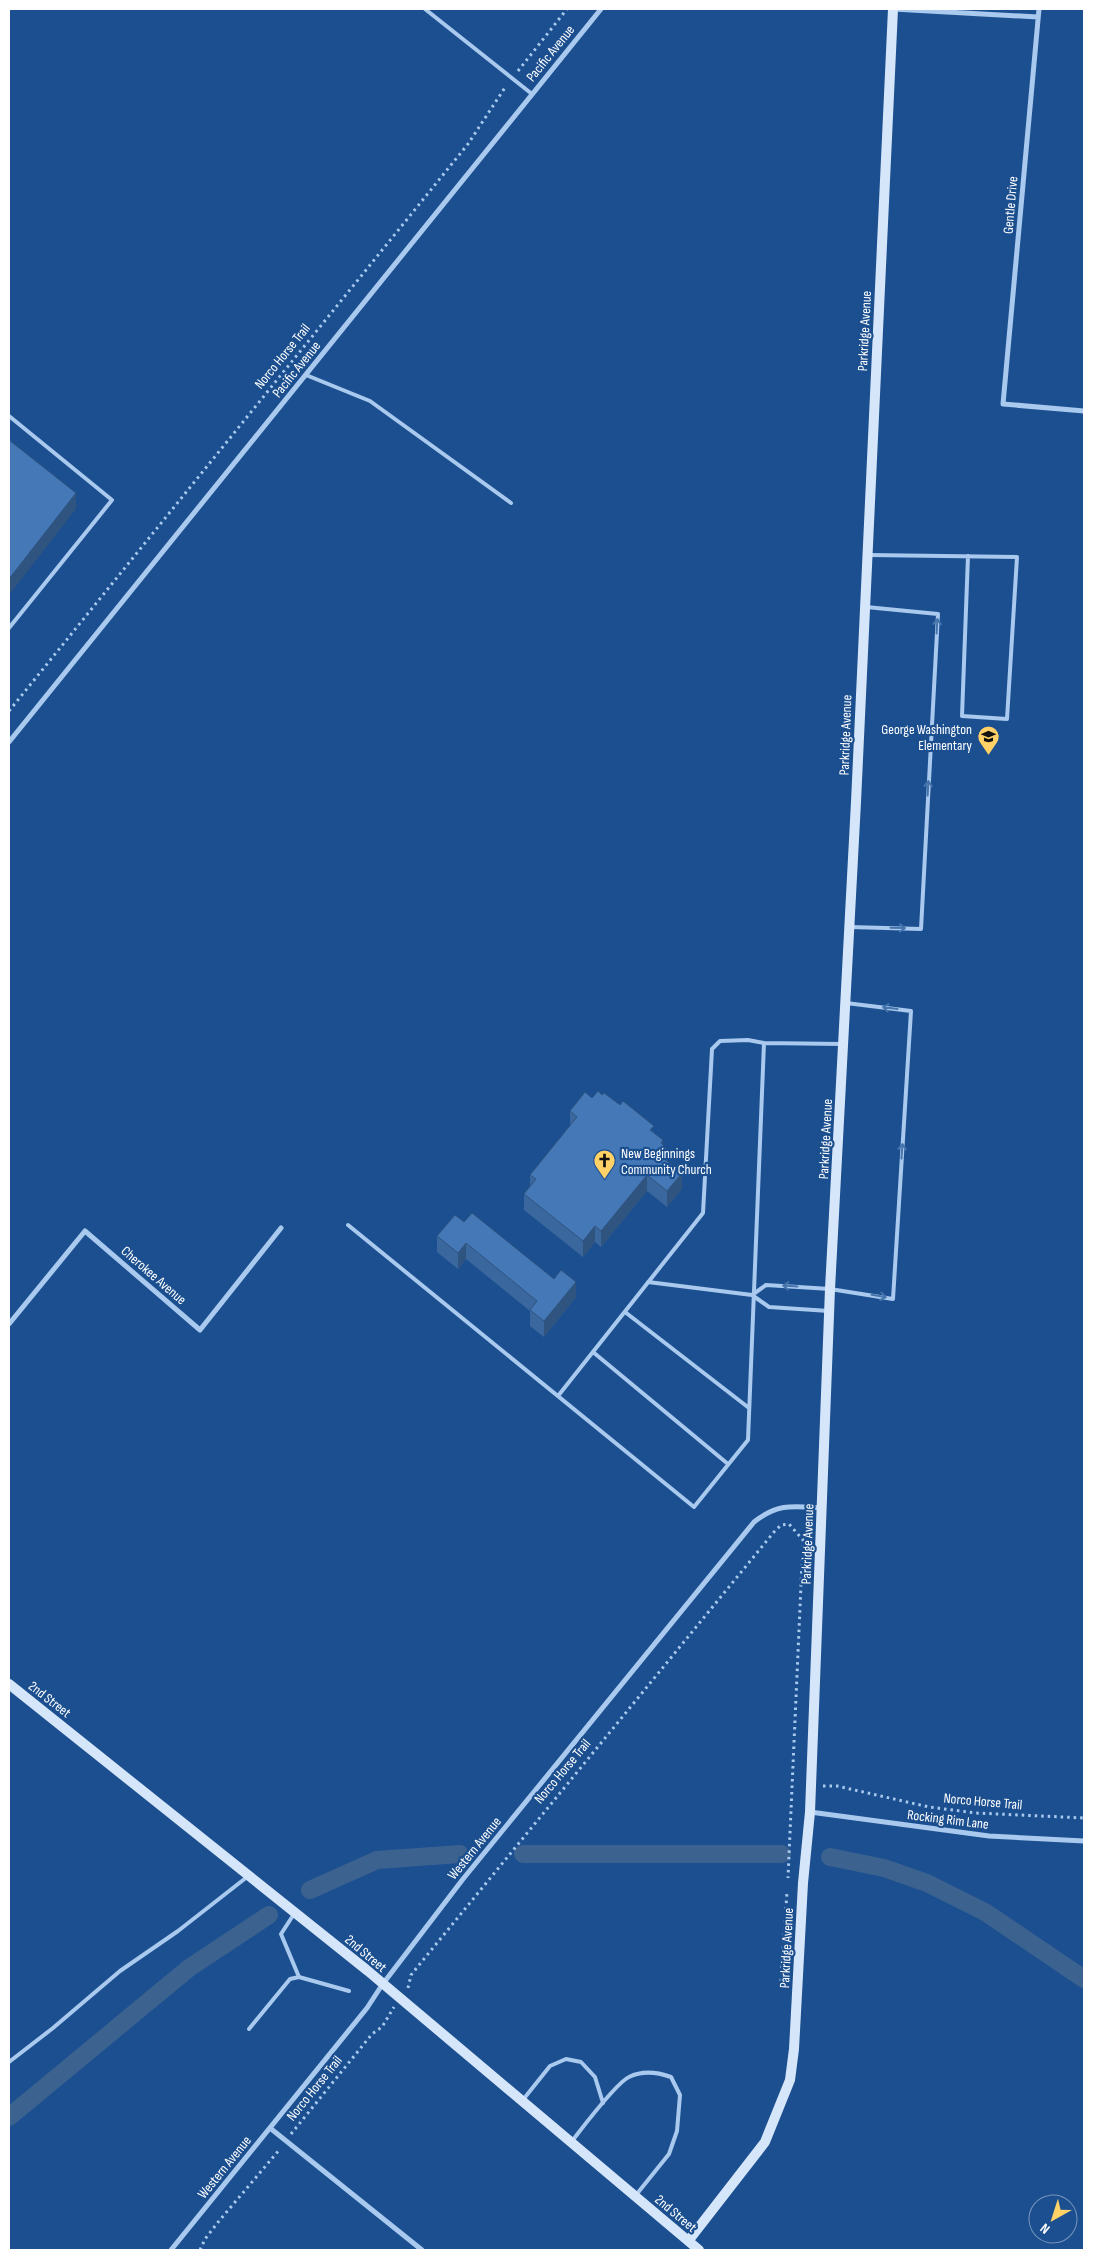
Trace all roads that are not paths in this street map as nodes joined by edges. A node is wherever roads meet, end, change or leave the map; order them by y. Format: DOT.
graph roads {
  1 [pos="425,9"];
  2 [pos="600,9"];
  3 [pos="893,9"];
  4 [pos="1039,9"];
  5 [pos="1038,17"];
  6 [pos="532,94"];
  7 [pos="306,375"];
  8 [pos="1084,411"];
  9 [pos="9,416"];
  10 [pos="511,503"];
  11 [pos="867,555"];
  12 [pos="968,556"];
  13 [pos="865,606"];
  14 [pos="9,628"];
  15 [pos="9,742"];
  16 [pos="850,927"];
  17 [pos="846,1003"];
  18 [pos="764,1043"];
  19 [pos="844,1044"];
  20 [pos="348,1225"];
  21 [pos="281,1228"];
  22 [pos="648,1282"];
  23 [pos="830,1289"];
  24 [pos="752,1295"];
  25 [pos="625,1312"];
  26 [pos="830,1312"];
  27 [pos="9,1324"];
  28 [pos="593,1352"];
  29 [pos="558,1396"];
  30 [pos="749,1408"];
  31 [pos="728,1464"];
  32 [pos="823,1508"];
  33 [pos="9,1684"];
  34 [pos="810,1812"];
  35 [pos="1084,1841"];
  36 [pos="248,1875"];
  37 [pos="295,1912"];
  38 [pos="299,1977"];
  39 [pos="382,1984"];
  40 [pos="349,1991"];
  41 [pos="249,2029"];
  42 [pos="9,2062"];
  43 [pos="521,2101"];
  44 [pos="603,2103"];
  45 [pos="270,2128"];
  46 [pos="571,2143"];
  47 [pos="635,2197"];
  48 [pos="689,2240"];
  49 [pos="171,2250"];
  50 [pos="422,2250"];
  51 [pos="699,2250"];
  1 -- 6 [label="lane"];
  2 -- 6 [label="street, Pacific Avenue"];
  3 -- 5 [label="street"];
  3 -- 11 [label="street, Parkridge Avenue"];
  4 -- 5 [label="street, Gentle Drive"];
  5 -- 8 [label="street, Gentle Drive"];
  6 -- 7 [label="street, Pacific Avenue"];
  7 -- 10 [label="lane"];
  7 -- 15 [label="street, Pacific Avenue"];
  9 -- 14 [label="lane"];
  11 -- 12 [label="lane"];
  11 -- 13 [label="street, Parkridge Avenue"];
  12 -- 12 [label="lane"];
  13 -- 16 [label="street, Parkridge Avenue"];
  16 -- 13 [label="lane, one-way"];
  16 -- 17 [label="street, Parkridge Avenue"];
  17 -- 19 [label="street, Parkridge Avenue"];
  23 -- 17 [label="lane, one-way"];
  18 -- 19 [label="lane"];
  18 -- 22 [label="lane"];
  18 -- 24 [label="lane"];
  19 -- 23 [label="street, Parkridge Avenue"];
  20 -- 29 [label="lane"];
  21 -- 27 [label="street, Cherokee Avenue"];
  22 -- 24 [label="lane"];
  22 -- 25 [label="lane"];
  23 -- 24 [label="lane, one-way"];
  23 -- 26 [label="street, Parkridge Avenue"];
  24 -- 26 [label="lane"];
  24 -- 30 [label="lane"];
  25 -- 28 [label="lane"];
  25 -- 30 [label="lane"];
  26 -- 32 [label="street, Parkridge Avenue"];
  28 -- 29 [label="lane"];
  28 -- 31 [label="lane"];
  29 -- 31 [label="lane"];
  30 -- 31 [label="lane"];
  32 -- 34 [label="street, Parkridge Avenue"];
  32 -- 39 [label="street, Western Avenue"];
  33 -- 36 [label="street, 2nd Street"];
  34 -- 35 [label="street, Rocking Rim Lane"];
  34 -- 48 [label="street, Parkridge Avenue"];
  36 -- 37 [label="street, 2nd Street"];
  36 -- 42 [label="lane"];
  37 -- 38 [label="lane"];
  37 -- 39 [label="street, 2nd Street"];
  38 -- 40 [label="lane"];
  38 -- 41 [label="lane"];
  39 -- 43 [label="street, 2nd Street"];
  39 -- 45 [label="street, Western Avenue"];
  43 -- 44 [label="lane"];
  43 -- 46 [label="street, 2nd Street"];
  44 -- 46 [label="lane"];
  44 -- 47 [label="lane"];
  45 -- 49 [label="street, Western Avenue"];
  45 -- 50 [label="street"];
  46 -- 47 [label="street, 2nd Street"];
  47 -- 48 [label="street, 2nd Street"];
  48 -- 51 [label="street, 2nd Street"];
}
